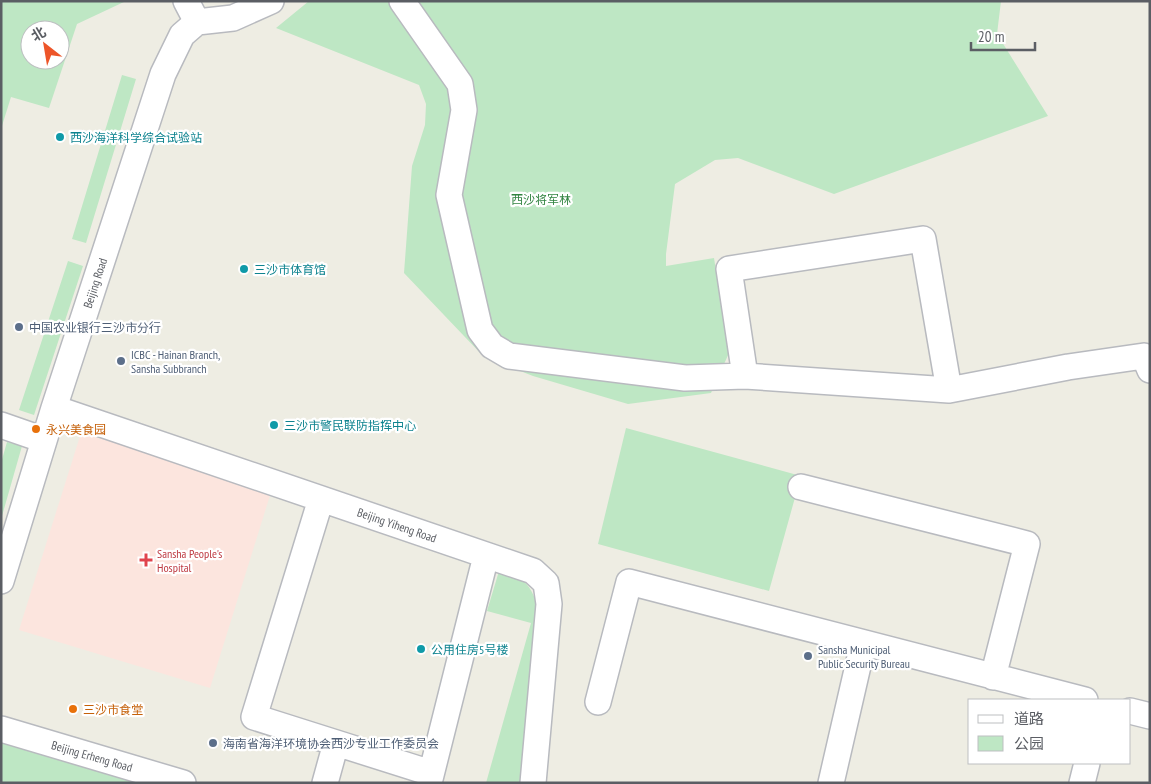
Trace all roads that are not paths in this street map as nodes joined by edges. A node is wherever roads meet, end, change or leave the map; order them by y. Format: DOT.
graph roads {
  1 [pos="271,1"];
  2 [pos="402,1"];
  3 [pos="192,12"];
  4 [pos="1150,370"];
  5 [pos="744,376"];
  6 [pos="949,390"];
  7 [pos="54,408"];
  8 [pos="1,425"];
  9 [pos="44,440"];
  10 [pos="801,487"];
  11 [pos="321,499"];
  12 [pos="486,556"];
  13 [pos="1,581"];
  14 [pos="863,644"];
  15 [pos="993,677"];
  16 [pos="1081,699"];
  17 [pos="598,702"];
  18 [pos="1131,712"];
  19 [pos="1150,716"];
  20 [pos="1,729"];
  21 [pos="336,743"];
  22 [pos="1087,764"];
  23 [pos="430,778"];
  24 [pos="183,783"];
  25 [pos="325,783"];
  26 [pos="533,783"];
  27 [pos="831,783"];
  28 [pos="1082,783"];
  1 -- 3 [label="street"];
  2 -- 5 [label="street"];
  3 -- 7 [label="street, Beijing Road"];
  4 -- 6 [label="street"];
  5 -- 6 [label="street"];
  5 -- 6 [label="street"];
  7 -- 9 [label="street, Beijing Road"];
  7 -- 11 [label="street, Beijing Yiheng Road"];
  8 -- 9 [label="street"];
  9 -- 13 [label="street, Beijing Road"];
  10 -- 15 [label="street"];
  11 -- 12 [label="street, Beijing Yiheng Road"];
  11 -- 21 [label="street"];
  12 -- 23 [label="street"];
  12 -- 26 [label="street, Beijing Yiheng Road"];
  14 -- 15 [label="street"];
  14 -- 17 [label="street"];
  14 -- 27 [label="street"];
  15 -- 16 [label="street"];
  18 -- 19 [label="street"];
  20 -- 24 [label="street, Beijing Erheng Road"];
  21 -- 23 [label="street"];
  21 -- 25 [label="street"];
  22 -- 28 [label="street"];
}
